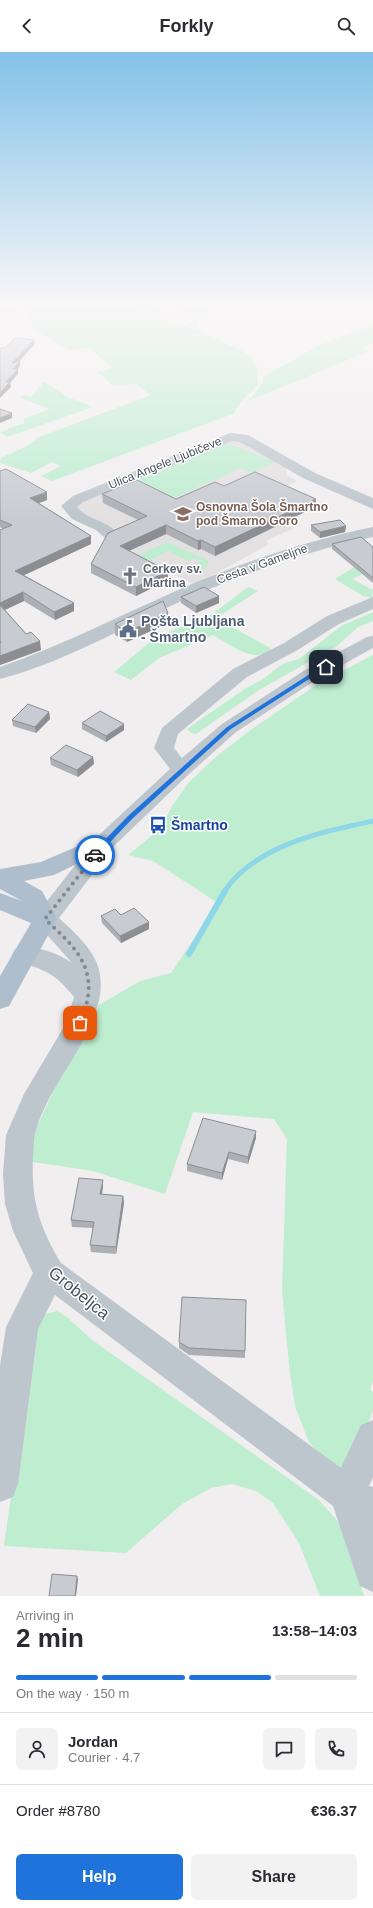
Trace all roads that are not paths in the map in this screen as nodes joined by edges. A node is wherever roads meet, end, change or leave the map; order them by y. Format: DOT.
graph roads {
  1 [pos="373,504"];
  2 [pos="373,532"];
  3 [pos="111,535"];
  4 [pos="373,602"];
  5 [pos="373,641"];
  6 [pos="0,673"];
  7 [pos="181,770"];
  8 [pos="106,841"];
  9 [pos="0,878"];
  10 [pos="0,901"];
  11 [pos="45,919"];
  12 [pos="24,955"];
  13 [pos="88,996"];
  14 [pos="0,999"];
  15 [pos="50,1273"];
  16 [pos="373,1437"];
  17 [pos="0,1484"];
  18 [pos="360,1500"];
  19 [pos="373,1573"];
  1 -- 3 [label="street, Ulica Angele Ljubičeve"];
  2 -- 6 [label="street, Cesta v Gameljne"];
  4 -- 7 [label="street"];
  5 -- 7 [label="street"];
  7 -- 8 [label="street"];
  8 -- 9 [label="main road"];
  8 -- 11 [label="street"];
  9 -- 11 [label="main road"];
  10 -- 11 [label="main road"];
  11 -- 12 [label="main road"];
  11 -- 13 [label="street, Grobeljca"];
  12 -- 13 [label="street"];
  12 -- 14 [label="main road"];
  13 -- 15 [label="street, Grobeljca"];
  15 -- 17 [label="street"];
  15 -- 18 [label="street, Grobeljca"];
  16 -- 18 [label="street"];
  18 -- 19 [label="street"];
}
